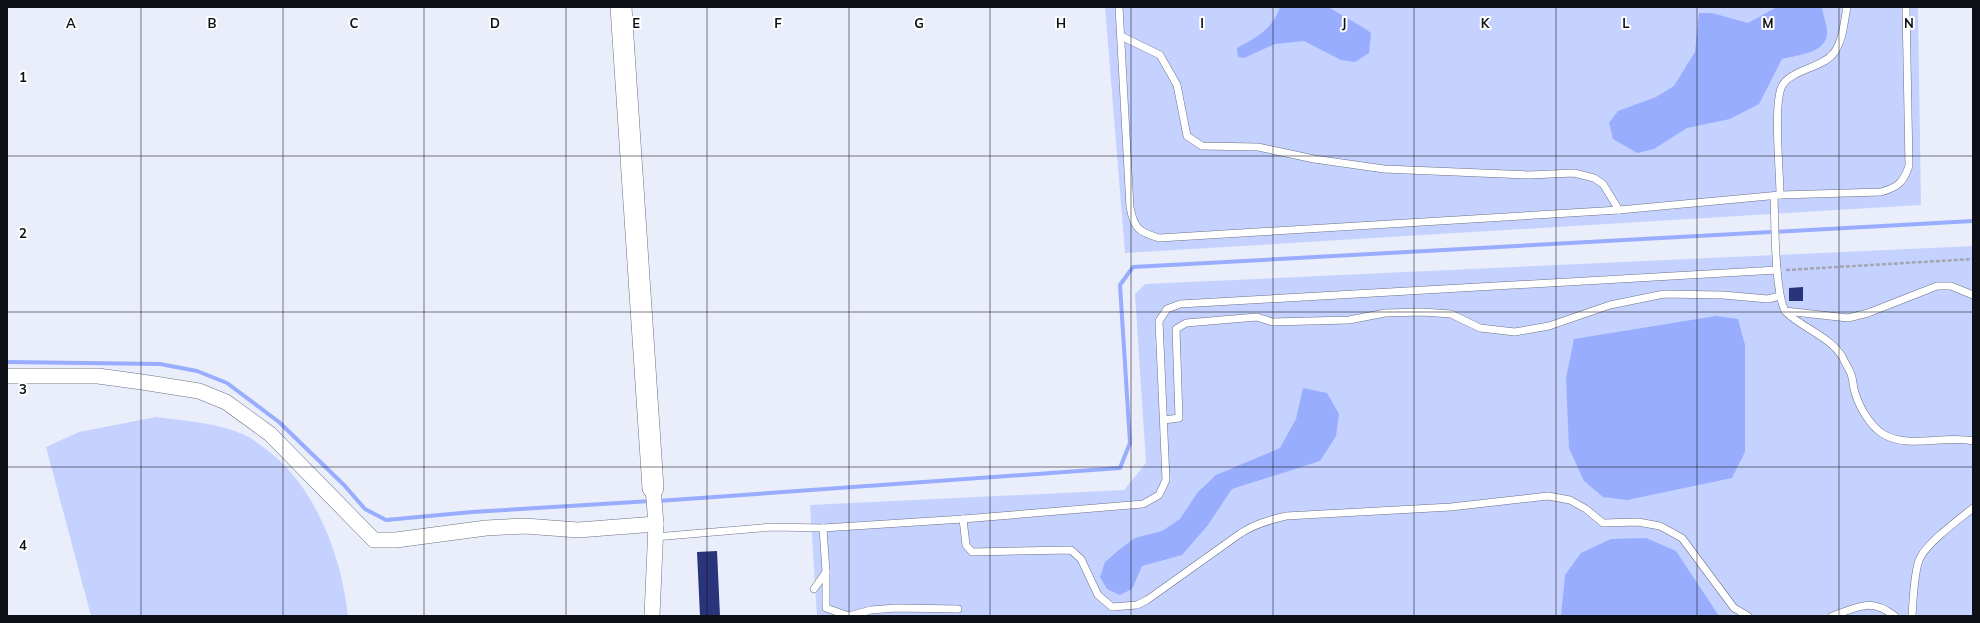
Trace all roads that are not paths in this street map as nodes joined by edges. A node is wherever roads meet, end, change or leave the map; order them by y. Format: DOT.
graph roads {
  1 [pos="621,7"];
  2 [pos="1119,7"];
  3 [pos="1847,7"];
  4 [pos="1906,7"];
  5 [pos="1121,36"];
  6 [pos="1777,196"];
  7 [pos="1619,210"];
  8 [pos="1777,270"];
  9 [pos="1973,295"];
  10 [pos="1780,296"];
  11 [pos="1785,311"];
  12 [pos="7,376"];
  13 [pos="1164,420"];
  14 [pos="1973,441"];
  15 [pos="653,488"];
  16 [pos="1973,508"];
  17 [pos="963,519"];
  18 [pos="823,528"];
  19 [pos="656,531"];
  20 [pos="826,572"];
  21 [pos="814,589"];
  22 [pos="958,609"];
  23 [pos="652,616"];
  24 [pos="1748,616"];
  25 [pos="1832,616"];
  26 [pos="1895,616"];
  27 [pos="1912,616"];
  1 -- 15 [label="street"];
  2 -- 5 [label="lane"];
  3 -- 6 [label="lane"];
  4 -- 6 [label="lane"];
  5 -- 7 [label="lane"];
  5 -- 7 [label="lane"];
  6 -- 7 [label="lane"];
  6 -- 8 [label="lane"];
  8 -- 10 [label="lane"];
  8 -- 13 [label="lane"];
  9 -- 11 [label="lane"];
  10 -- 11 [label="lane"];
  10 -- 13 [label="lane"];
  11 -- 14 [label="lane"];
  12 -- 19 [label="street"];
  13 -- 17 [label="lane"];
  15 -- 19 [label="street"];
  16 -- 27 [label="lane"];
  17 -- 18 [label="lane"];
  17 -- 24 [label="lane"];
  18 -- 19 [label="lane"];
  18 -- 20 [label="lane"];
  19 -- 23 [label="street"];
  20 -- 21 [label="lane"];
  20 -- 22 [label="lane"];
  25 -- 26 [label="lane"];
}
